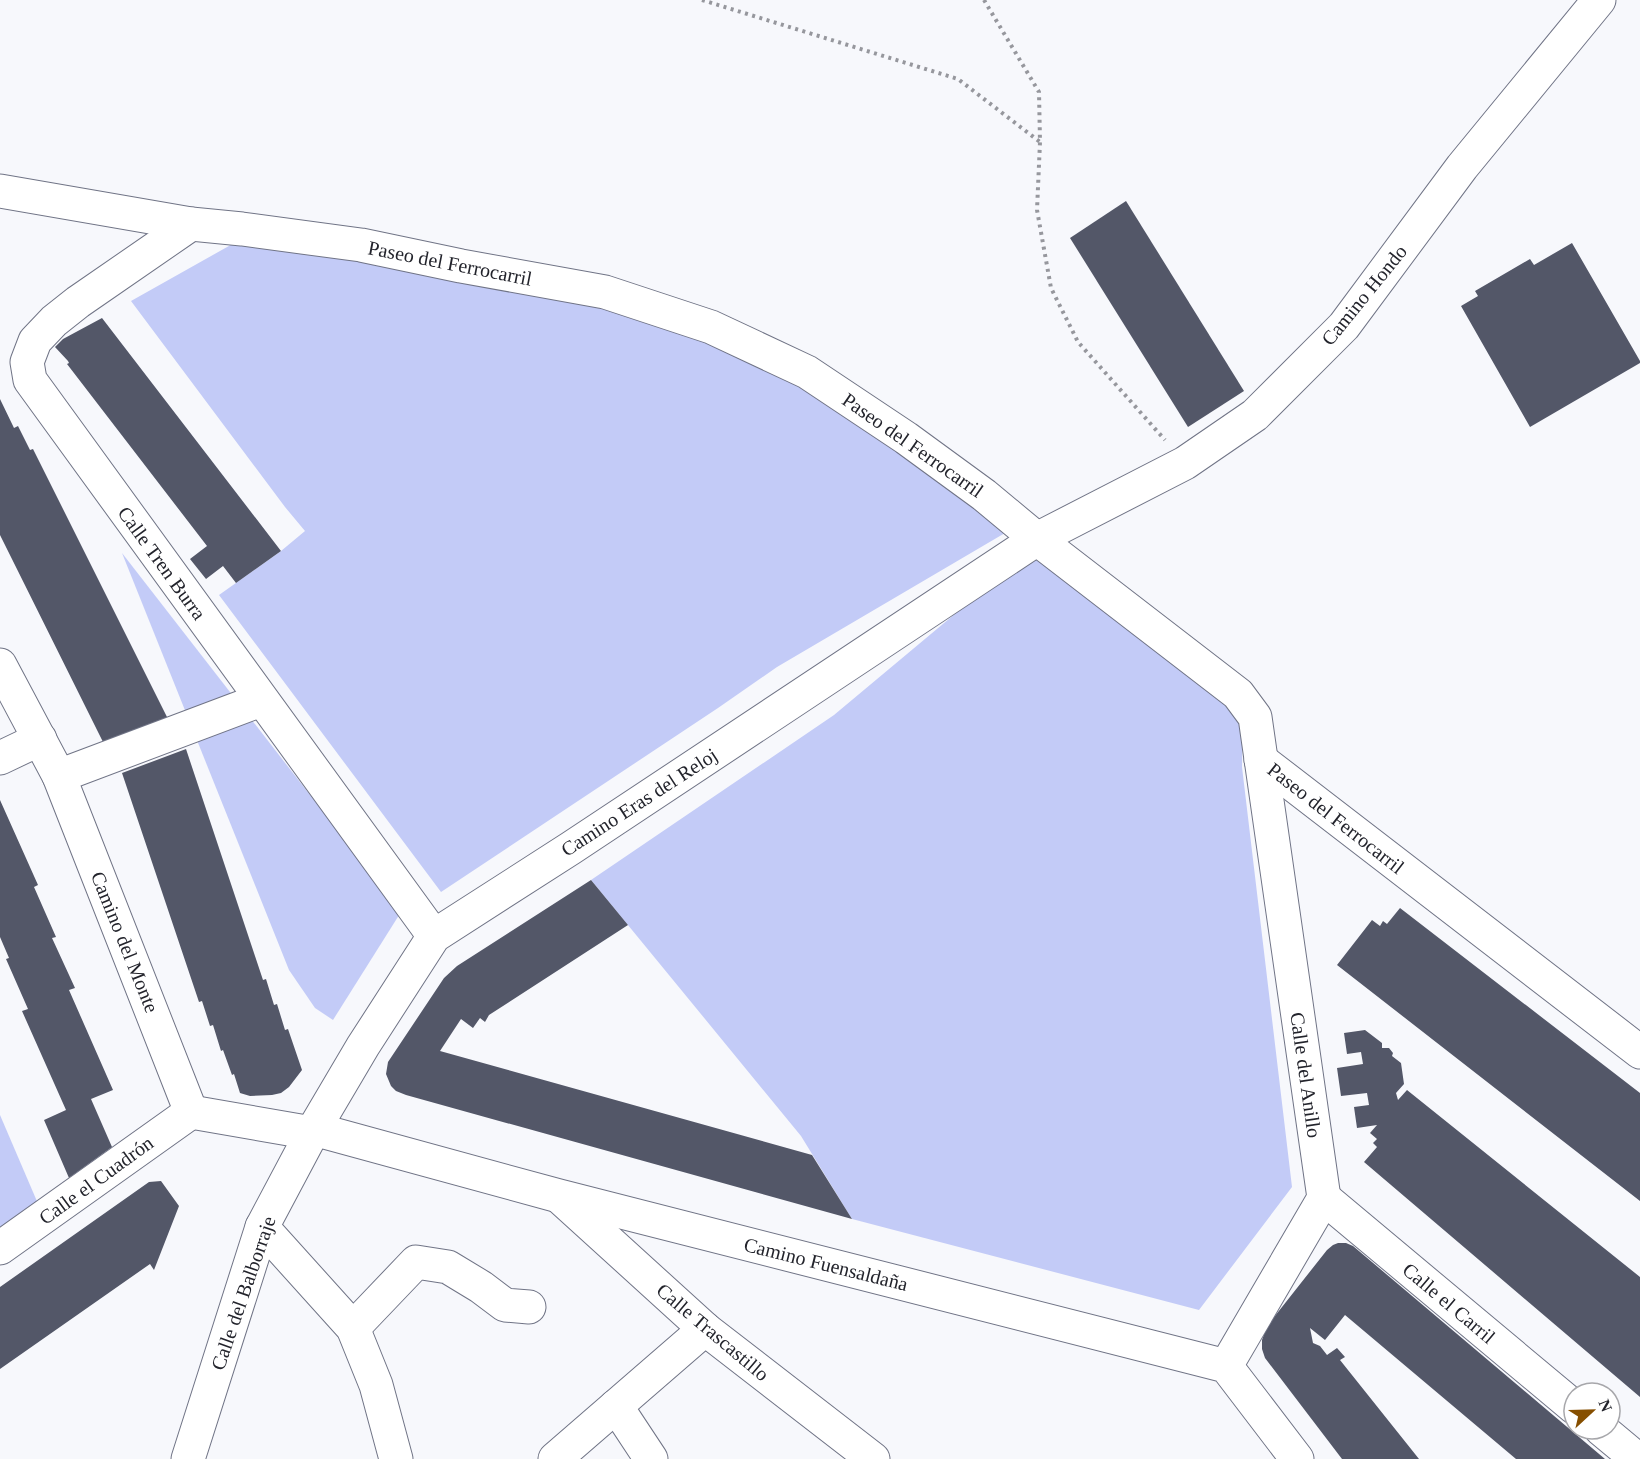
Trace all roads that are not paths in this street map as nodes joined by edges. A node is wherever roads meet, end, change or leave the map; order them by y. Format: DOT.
graph roads {
  1 [pos="1599,0"];
  2 [pos="0,191"];
  3 [pos="191,224"];
  4 [pos="1037,539"];
  5 [pos="0,665"];
  6 [pos="261,700"];
  7 [pos="40,739"];
  8 [pos="0,758"];
  9 [pos="1261,760"];
  10 [pos="59,776"];
  11 [pos="434,936"];
  12 [pos="1640,1052"];
  13 [pos="191,1112"];
  14 [pos="313,1131"];
  15 [pos="559,1196"];
  16 [pos="1324,1198"];
  17 [pos="262,1227"];
  18 [pos="0,1248"];
  19 [pos="529,1307"];
  20 [pos="352,1328"];
  21 [pos="705,1329"];
  22 [pos="1227,1366"];
  23 [pos="1562,1397"];
  24 [pos="616,1406"];
  25 [pos="1615,1441"];
  26 [pos="188,1459"];
  27 [pos="396,1459"];
  28 [pos="555,1459"];
  29 [pos="651,1459"];
  30 [pos="873,1459"];
  31 [pos="1297,1459"];
  32 [pos="1637,1459"];
  1 -- 4 [label="street, Camino Hondo"];
  2 -- 3 [label="street, Paseo del Ferrocarril"];
  3 -- 4 [label="street, Paseo del Ferrocarril"];
  3 -- 6 [label="street, Calle Tren Burra"];
  4 -- 9 [label="street, Paseo del Ferrocarril"];
  4 -- 11 [label="street, Camino Eras del Reloj"];
  5 -- 7 [label="street, Camino del Monte"];
  6 -- 10 [label="street"];
  6 -- 11 [label="street, Calle Tren Burra"];
  7 -- 8 [label="street"];
  7 -- 10 [label="street, Camino del Monte"];
  9 -- 12 [label="street, Paseo del Ferrocarril"];
  9 -- 16 [label="street, Calle del Anillo"];
  10 -- 13 [label="street, Camino del Monte"];
  11 -- 14 [label="street, Camino Eras del Reloj"];
  13 -- 14 [label="street"];
  13 -- 18 [label="street, Calle el Cuadrón"];
  14 -- 15 [label="street, Camino Fuensaldaña"];
  14 -- 17 [label="street, Calle del Balborraje"];
  15 -- 21 [label="street, Calle Trascastillo"];
  15 -- 22 [label="street, Camino Fuensaldaña"];
  16 -- 22 [label="street"];
  16 -- 23 [label="street, Calle el Carril"];
  17 -- 20 [label="street"];
  17 -- 26 [label="street, Calle del Balborraje"];
  19 -- 20 [label="street"];
  20 -- 27 [label="street"];
  21 -- 24 [label="street"];
  21 -- 30 [label="street, Calle Trascastillo"];
  22 -- 31 [label="street"];
  24 -- 28 [label="street"];
  24 -- 29 [label="street"];
  25 -- 32 [label="street"];
}
